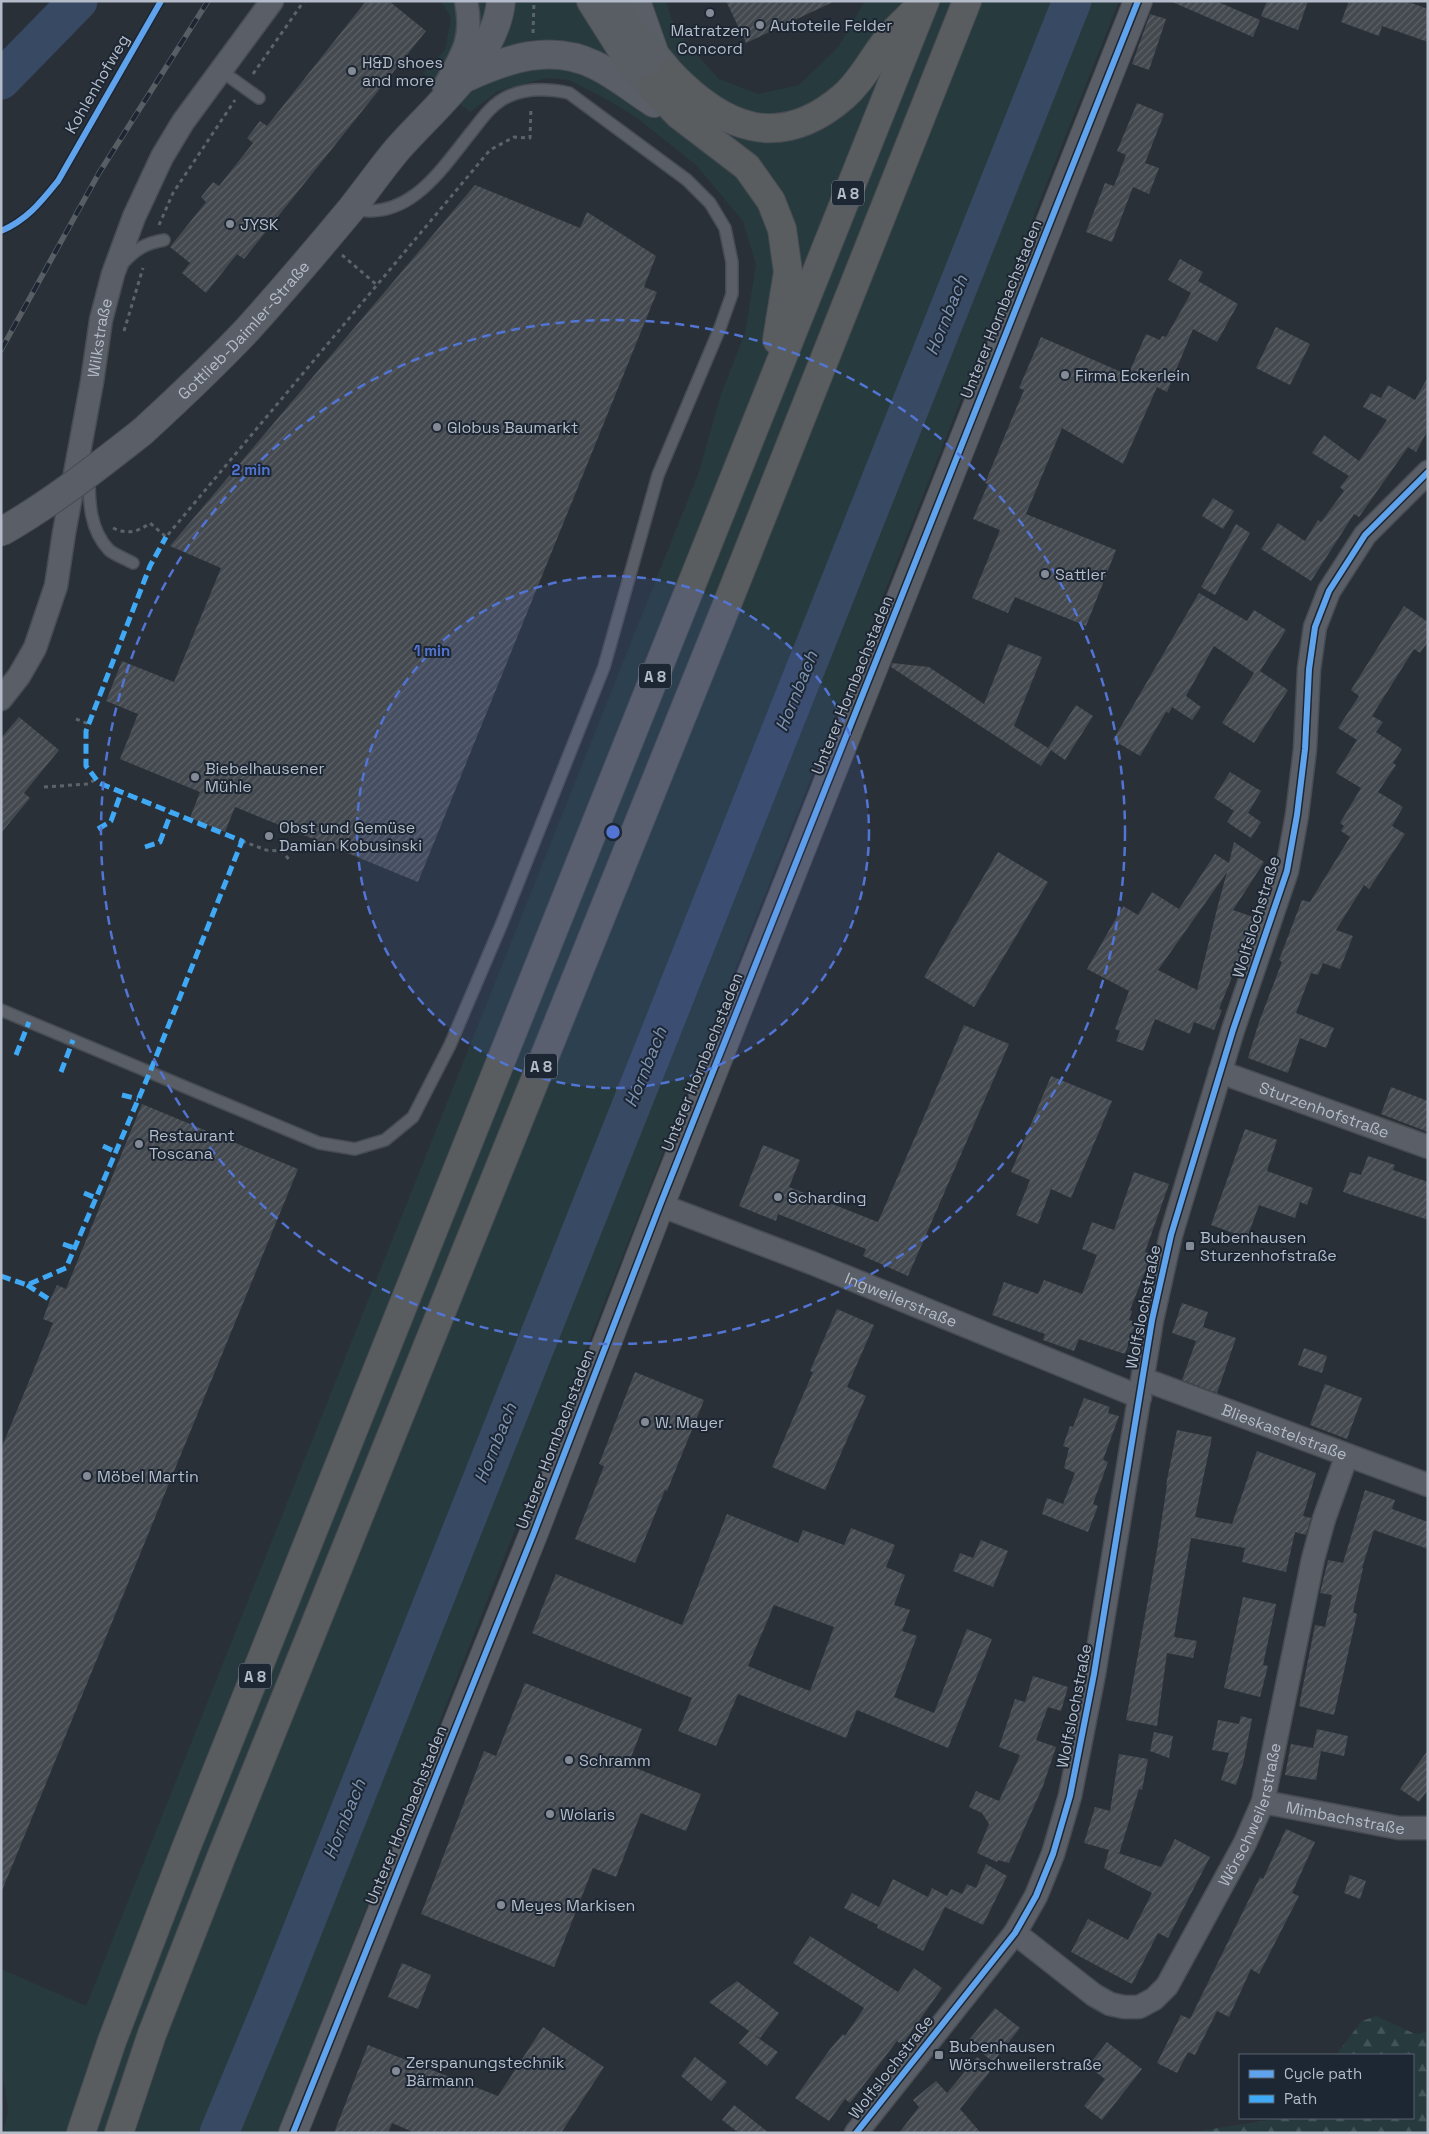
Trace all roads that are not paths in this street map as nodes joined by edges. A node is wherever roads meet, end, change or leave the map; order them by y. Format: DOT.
graph roads {
  1 [pos="466,1"];
  2 [pos="483,1"];
  3 [pos="501,1"];
  4 [pos="591,1"];
  5 [pos="613,1"];
  6 [pos="636,1"];
  7 [pos="967,1"];
  8 [pos="1138,1"];
  9 [pos="272,2"];
  10 [pos="925,2"];
  11 [pos="220,70"];
  12 [pos="658,80"];
  13 [pos="458,85"];
  14 [pos="260,98"];
  15 [pos="429,114"];
  16 [pos="351,208"];
  17 [pos="164,240"];
  18 [pos="113,274"];
  19 [pos="92,382"];
  20 [pos="771,383"];
  21 [pos="1428,472"];
  22 [pos="1,532"];
  23 [pos="133,563"];
  24 [pos="1,699"];
  25 [pos="1,1010"];
  26 [pos="1220,1072"];
  27 [pos="1428,1147"];
  28 [pos="660,1205"];
  29 [pos="1141,1388"];
  30 [pos="1347,1455"];
  31 [pos="1428,1485"];
  32 [pos="1263,1802"];
  33 [pos="1428,1828"];
  34 [pos="1015,1933"];
  35 [pos="81,2133"];
  36 [pos="119,2133"];
  37 [pos="293,2133"];
  38 [pos="856,2133"];
  1 -- 15 [label="street"];
  2 -- 13 [label="street, Gottlieb-Daimler-Straße"];
  3 -- 13 [label="street, Gottlieb-Daimler-Straße"];
  4 -- 12 [label="main road"];
  5 -- 12 [label="main road"];
  6 -- 12 [label="street"];
  7 -- 36 [label="highway, A 8"];
  8 -- 28 [label="street, Unterer Hornbachstaden"];
  9 -- 11 [label="street, Wilkstraße"];
  10 -- 12 [label="highway"];
  10 -- 20 [label="highway, A 8"];
  11 -- 14 [label="lane"];
  11 -- 18 [label="street, Wilkstraße"];
  12 -- 13 [label="street"];
  12 -- 20 [label="highway"];
  13 -- 15 [label="street, Gottlieb-Daimler-Straße"];
  15 -- 16 [label="street, Gottlieb-Daimler-Straße"];
  16 -- 22 [label="street, Gottlieb-Daimler-Straße, bridge"];
  16 -- 25 [label="lane"];
  17 -- 18 [label="lane"];
  18 -- 19 [label="street, Wilkstraße"];
  19 -- 23 [label="lane"];
  19 -- 24 [label="street, Wilkstraße"];
  20 -- 35 [label="highway, A 8"];
  21 -- 26 [label="street, Wolfslochstraße"];
  26 -- 27 [label="street, Sturzenhofstraße"];
  26 -- 29 [label="street, Wolfslochstraße"];
  28 -- 29 [label="street, Ingweilerstraße"];
  28 -- 37 [label="street, Unterer Hornbachstaden"];
  29 -- 30 [label="street, Blieskastelstraße"];
  29 -- 34 [label="street, Wolfslochstraße"];
  30 -- 31 [label="street, Blieskastelstraße"];
  30 -- 32 [label="street, Wörschweilerstraße"];
  32 -- 33 [label="street, Mimbachstraße"];
  32 -- 34 [label="street, Wörschweilerstraße"];
  34 -- 38 [label="street, Wolfslochstraße"];
}
